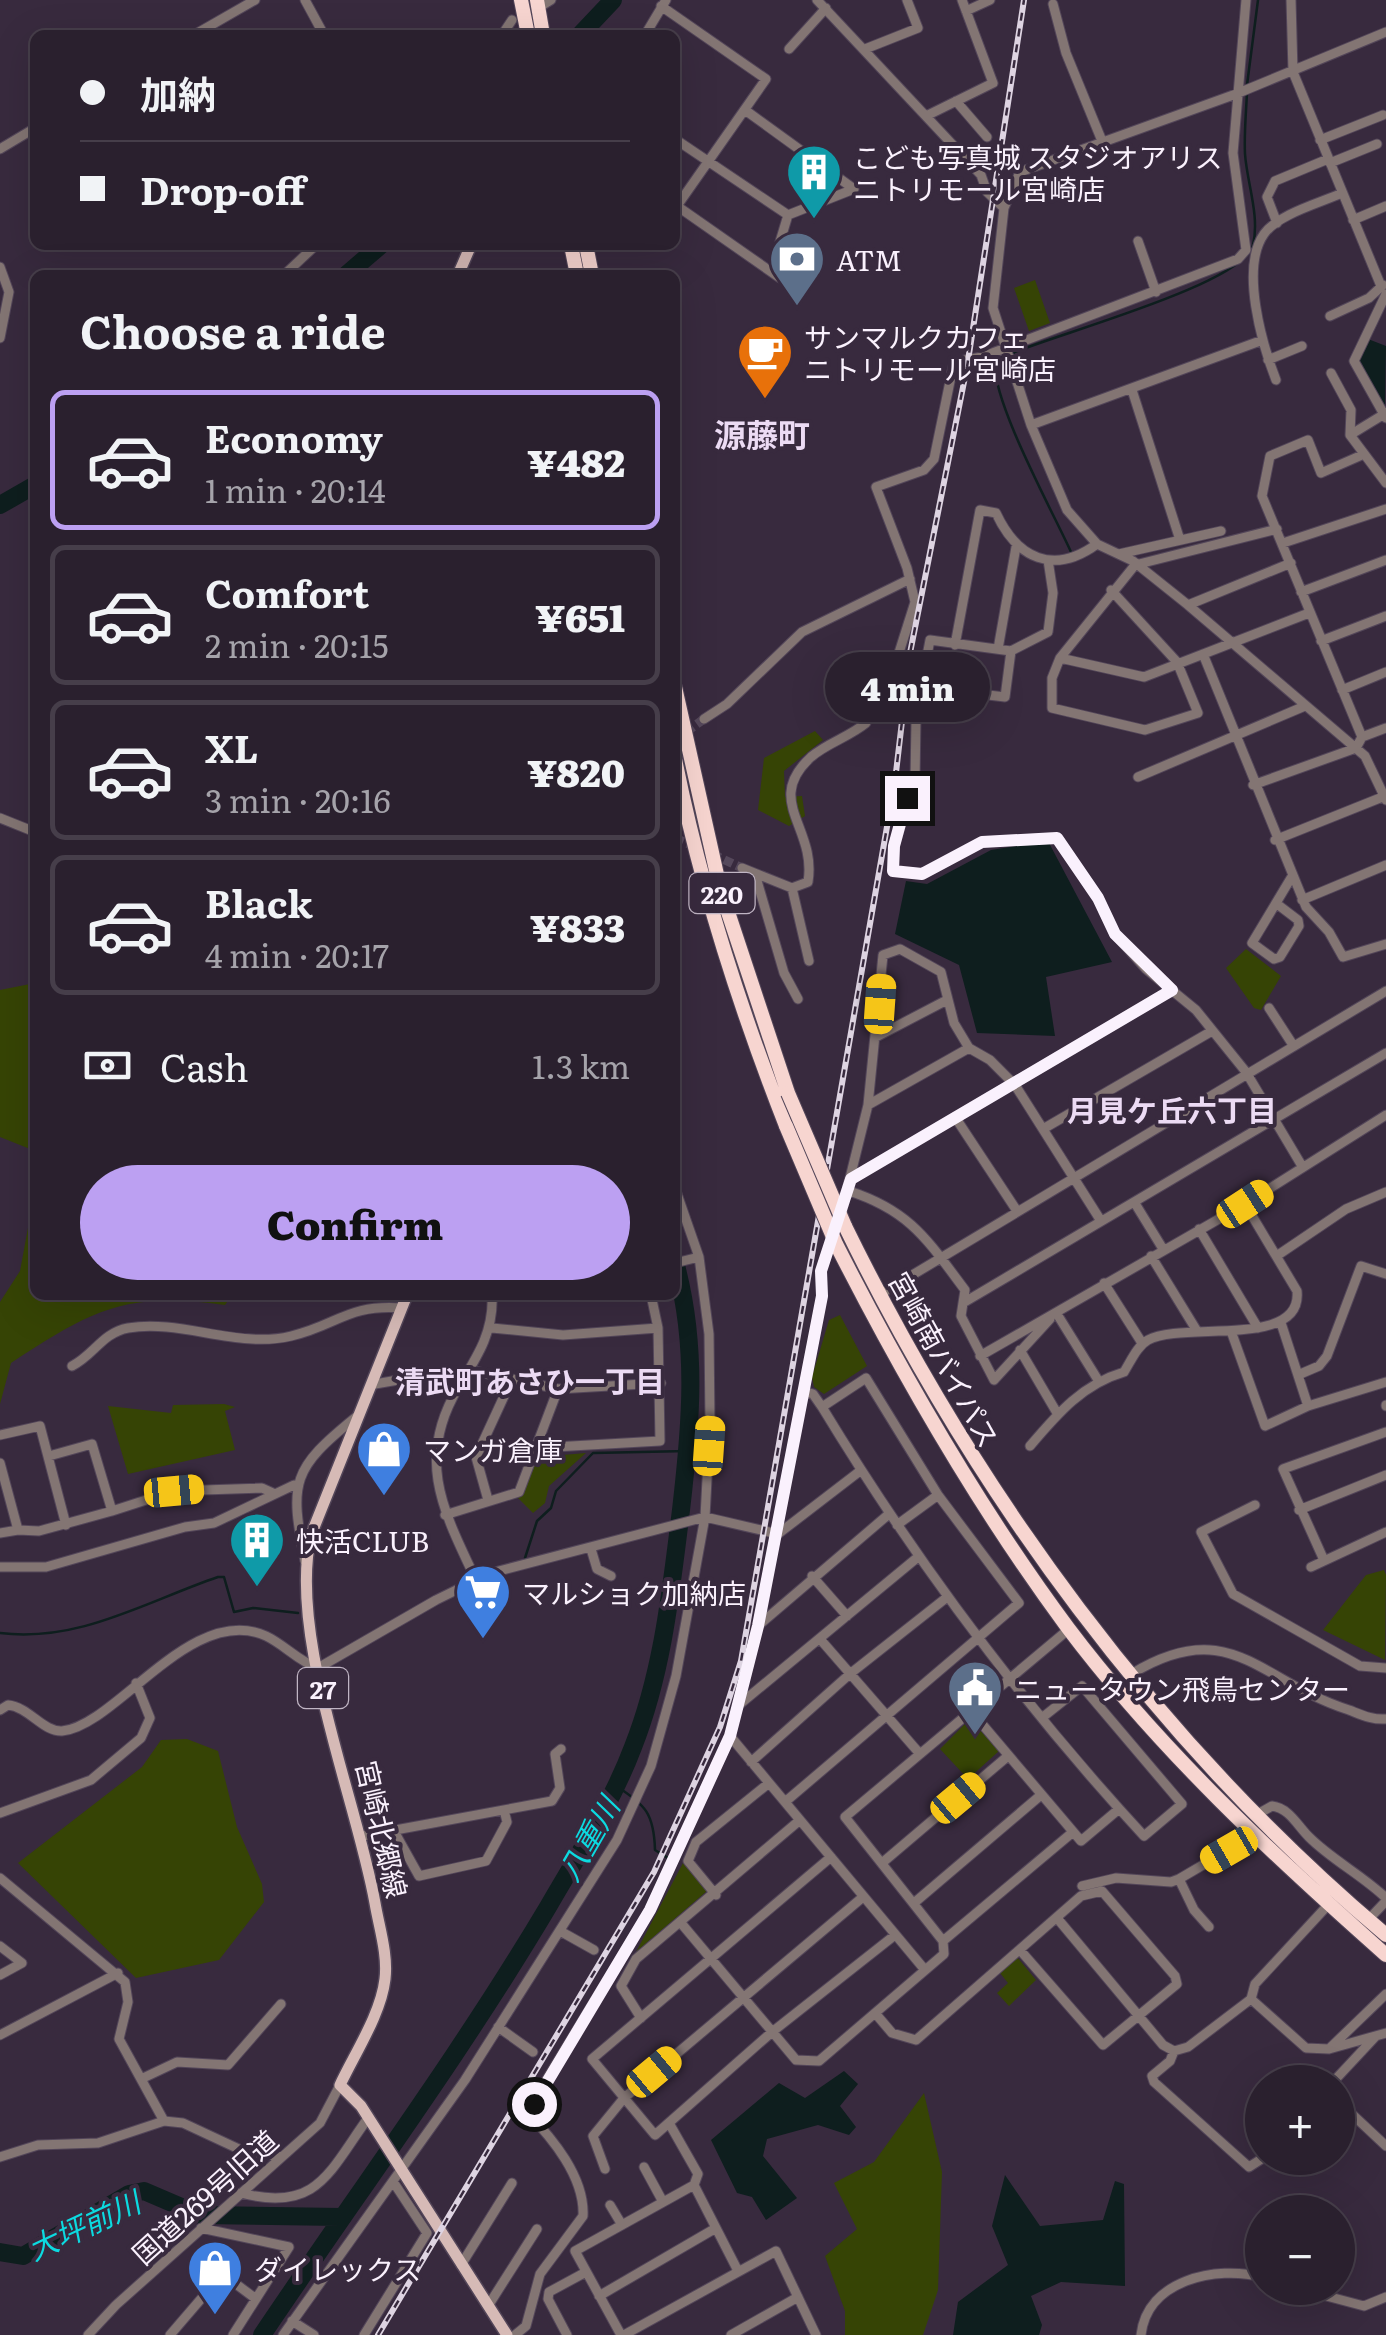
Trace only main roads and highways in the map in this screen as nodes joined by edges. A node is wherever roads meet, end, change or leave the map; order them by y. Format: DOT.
graph roads {
  1 [pos="521,0"];
  2 [pos="536,21"];
  3 [pos="680,709"];
  4 [pos="680,781"];
  5 [pos="405,1301"];
  6 [pos="1386,1934"];
  7 [pos="1386,1955"];
  8 [pos="511,2335"];
  1 -- 2 [label="highway"];
  3 -- 6 [label="highway, 宮崎南バイパス / 220, bridge"];
  4 -- 7 [label="highway, 宮崎南バイパス / 220, bridge"];
  5 -- 8 [label="main road, 宮崎北郷線 / 27"];
}
